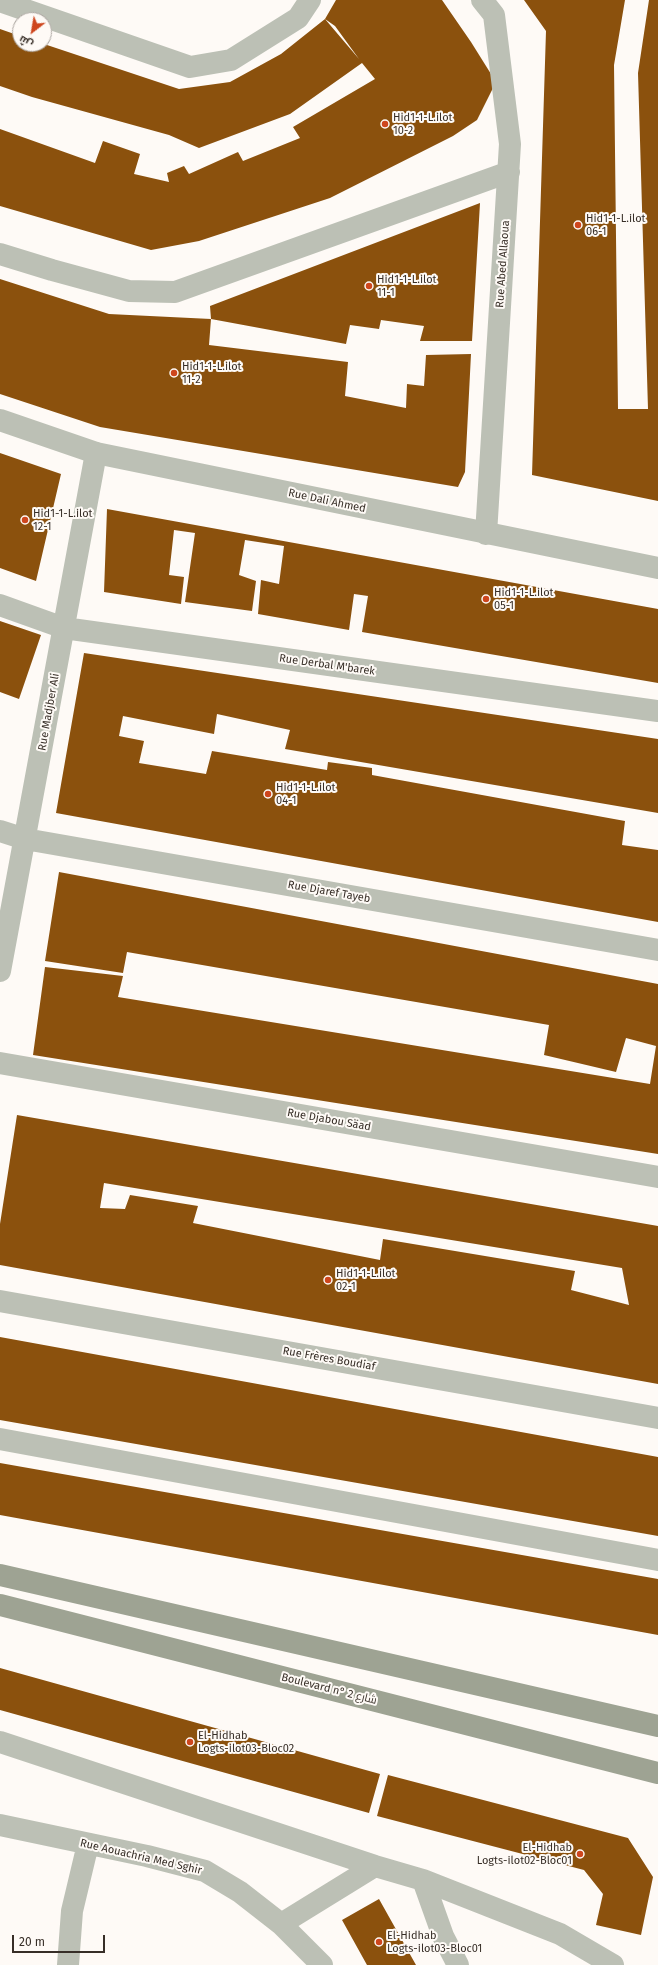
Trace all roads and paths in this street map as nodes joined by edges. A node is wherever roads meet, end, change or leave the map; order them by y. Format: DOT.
graph roads {
  1 [pos="310,0"];
  2 [pos="482,0"];
  3 [pos="0,1"];
  4 [pos="509,172"];
  5 [pos="0,254"];
  6 [pos="0,420"];
  7 [pos="96,453"];
  8 [pos="486,534"];
  9 [pos="658,568"];
  10 [pos="0,605"];
  11 [pos="64,628"];
  12 [pos="658,711"];
  13 [pos="0,831"];
  14 [pos="26,839"];
  15 [pos="658,950"];
  16 [pos="0,971"];
  17 [pos="0,1063"];
  18 [pos="658,1177"];
  19 [pos="0,1301"];
  20 [pos="658,1418"];
  21 [pos="0,1439"];
  22 [pos="658,1560"];
  23 [pos="0,1574"];
  24 [pos="0,1606"];
  25 [pos="658,1726"];
  26 [pos="0,1742"];
  27 [pos="658,1773"];
  28 [pos="0,1825"];
  29 [pos="88,1844"];
  30 [pos="375,1866"];
  31 [pos="422,1880"];
  32 [pos="281,1924"];
  33 [pos="68,1965"];
  34 [pos="322,1965"];
  35 [pos="458,1965"];
  36 [pos="614,1965"];
  1 -- 3 [label="street"];
  2 -- 4 [label="street, Rue Abed Allaoua"];
  4 -- 5 [label="street"];
  4 -- 8 [label="street, Rue Abed Allaoua"];
  6 -- 7 [label="street, Rue Dali Ahmed"];
  7 -- 8 [label="street, Rue Dali Ahmed"];
  7 -- 11 [label="street, Rue Madjber Ali"];
  8 -- 9 [label="street, Rue Dali Ahmed"];
  10 -- 11 [label="street, Rue Derbal M'barek"];
  11 -- 12 [label="street, Rue Derbal M'barek"];
  11 -- 14 [label="street, Rue Madjber Ali"];
  13 -- 14 [label="street, Rue Djaref Tayeb"];
  14 -- 15 [label="street, Rue Djaref Tayeb"];
  14 -- 16 [label="street, Rue Madjber Ali"];
  17 -- 18 [label="street, Rue Djabou Säad"];
  19 -- 20 [label="street, Rue Frères Boudiaf"];
  21 -- 22 [label="street"];
  23 -- 25 [label="main road"];
  24 -- 27 [label="main road, Boulevard n° شارع 2"];
  26 -- 30 [label="street"];
  28 -- 29 [label="street, Rue Aouachria Med Sghir"];
  29 -- 32 [label="street, Rue Aouachria Med Sghir"];
  29 -- 33 [label="street"];
  30 -- 31 [label="street"];
  30 -- 32 [label="street"];
  31 -- 35 [label="street"];
  31 -- 36 [label="street"];
  32 -- 34 [label="street, Rue Aouachria Med Sghir"];
}
